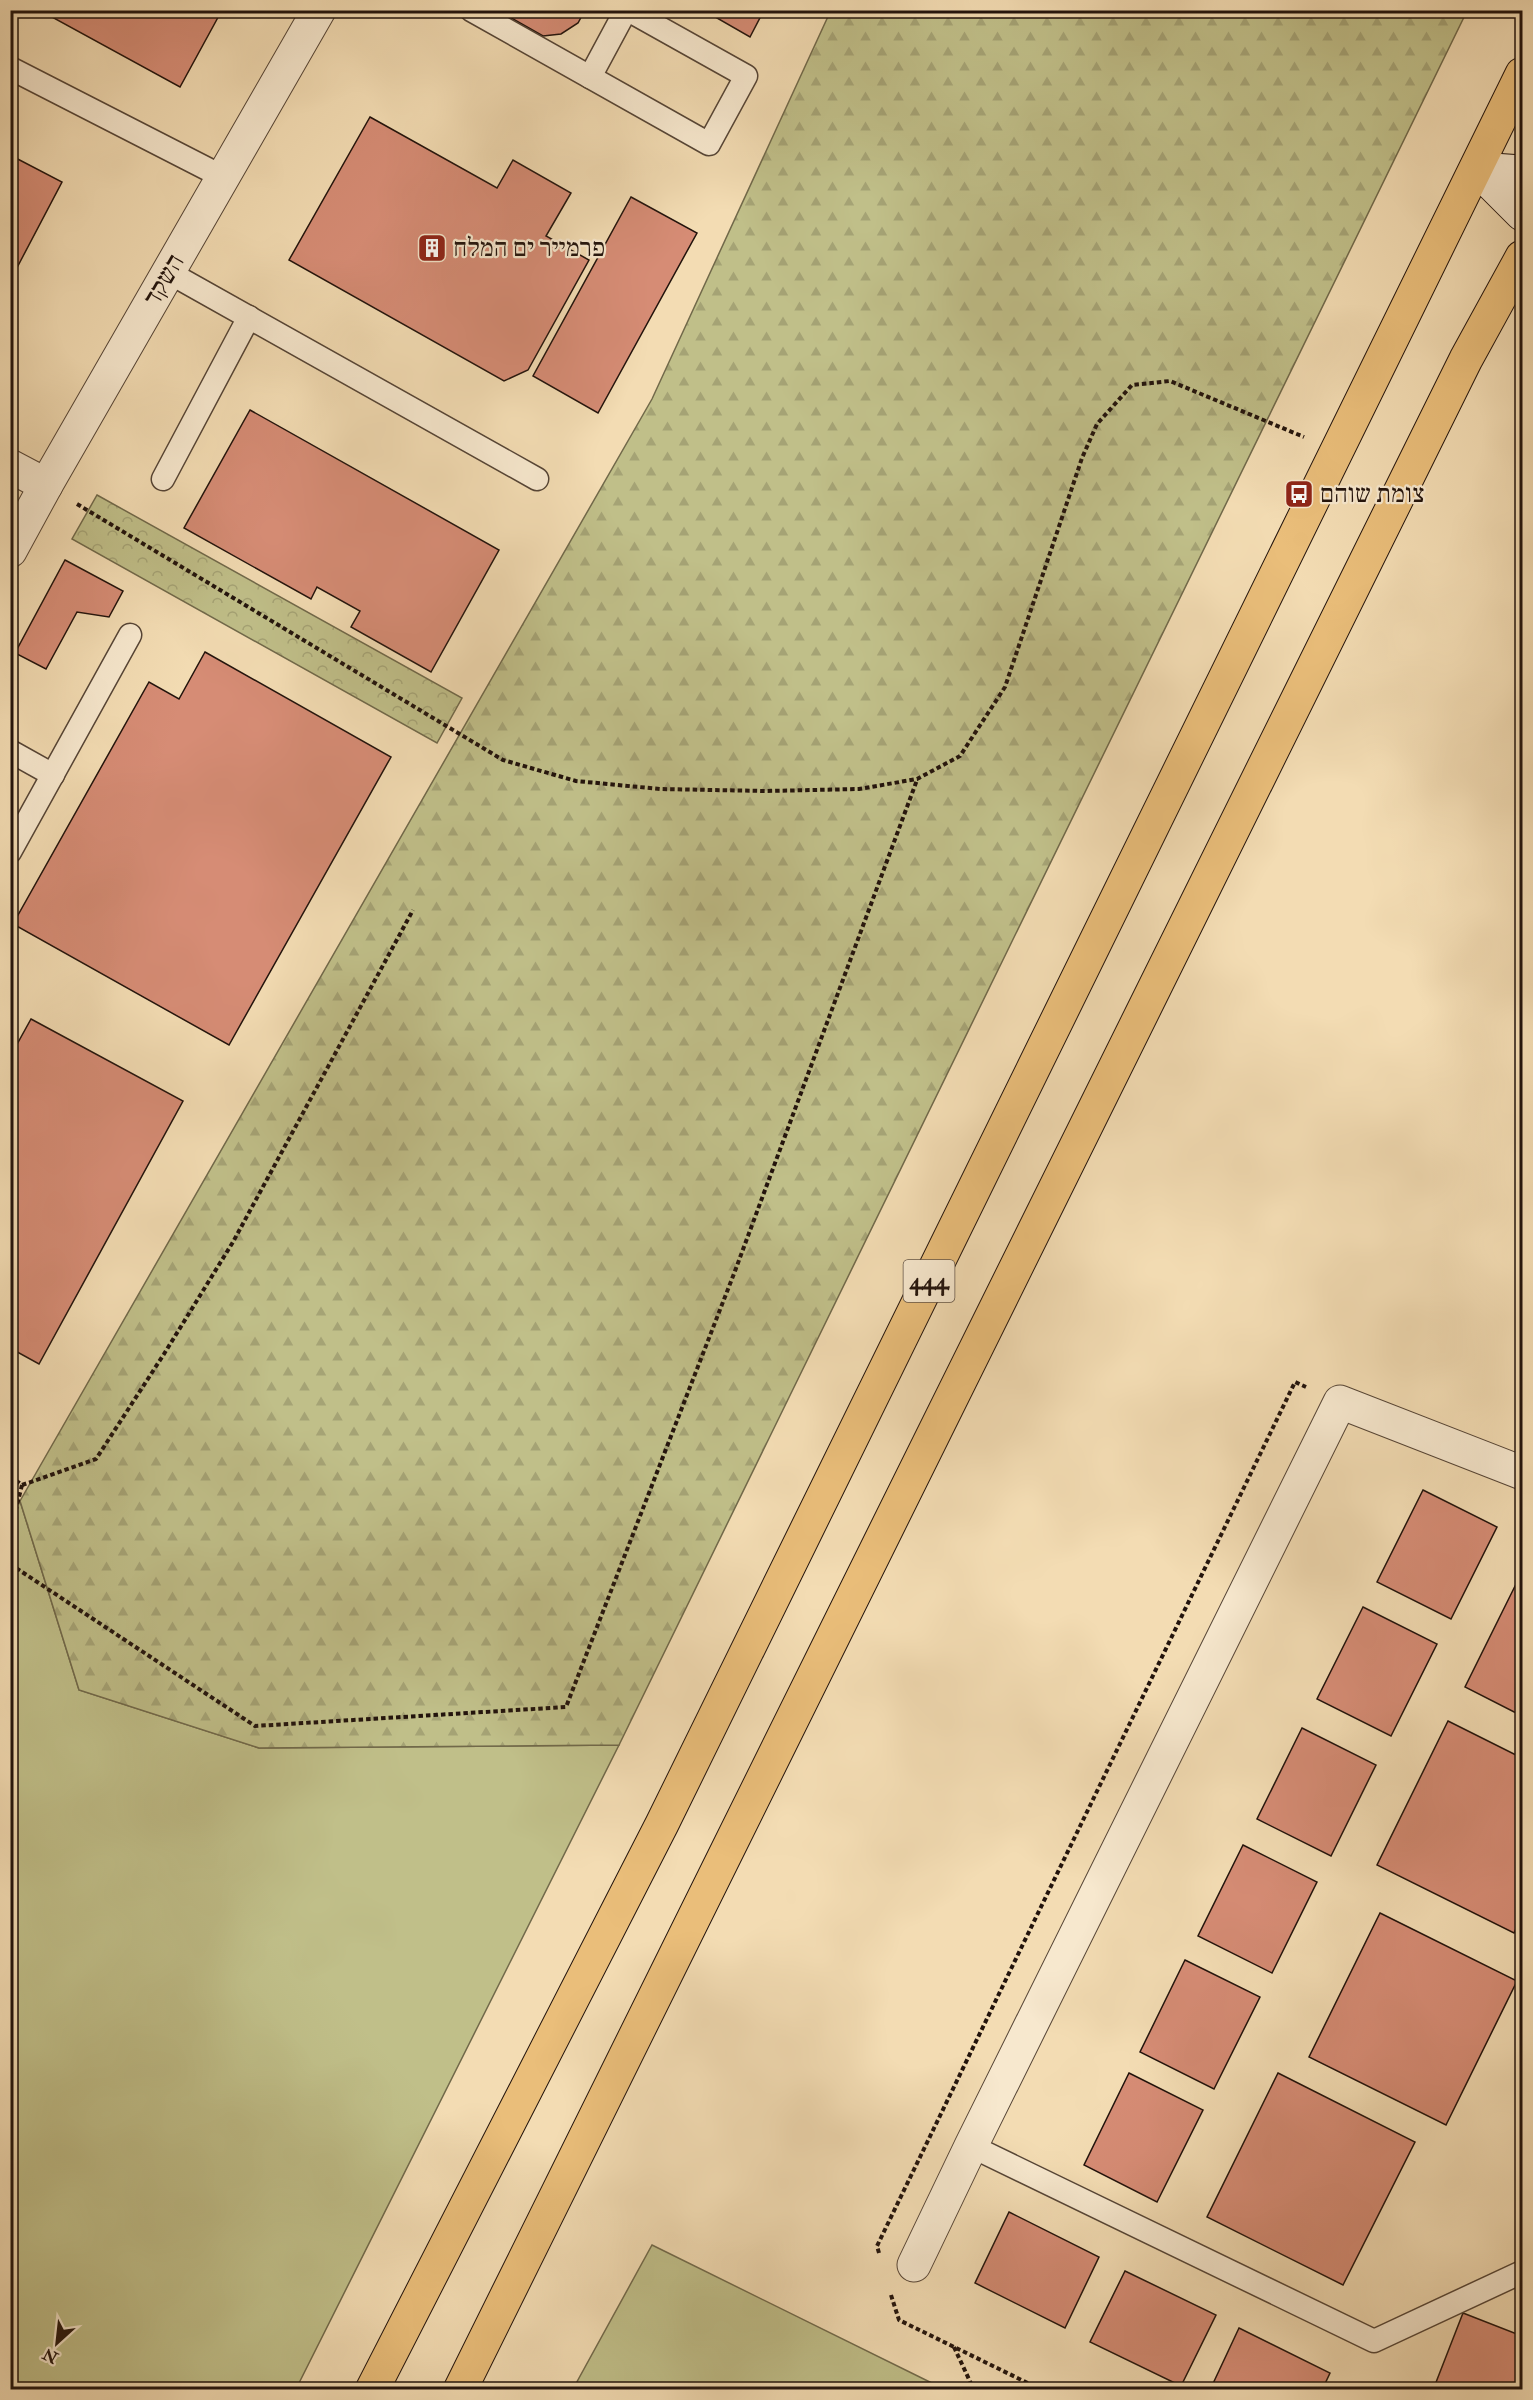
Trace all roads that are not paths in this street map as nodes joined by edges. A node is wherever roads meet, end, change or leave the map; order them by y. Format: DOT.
graph roads {
  1 [pos="319,10"];
  2 [pos="471,10"];
  3 [pos="627,10"];
  4 [pos="10,68"];
  5 [pos="1522,74"];
  6 [pos="590,77"];
  7 [pos="1477,169"];
  8 [pos="1522,172"];
  9 [pos="223,177"];
  10 [pos="1522,214"];
  11 [pos="1522,257"];
  12 [pos="168,272"];
  13 [pos="1522,307"];
  14 [pos="249,317"];
  15 [pos="1466,359"];
  16 [pos="10,466"];
  17 [pos="537,478"];
  18 [pos="163,479"];
  19 [pos="46,485"];
  20 [pos="10,551"];
  21 [pos="130,635"];
  22 [pos="10,751"];
  23 [pos="53,775"];
  24 [pos="10,852"];
  25 [pos="1522,1473"];
  26 [pos="971,2146"];
  27 [pos="914,2265"];
  28 [pos="1522,2272"];
  29 [pos="372,2390"];
  30 [pos="460,2390"];
  1 -- 9 [label="street, השקד"];
  2 -- 6 [label="lane"];
  3 -- 6 [label="lane"];
  3 -- 6 [label="lane"];
  4 -- 9 [label="lane"];
  5 -- 7 [label="main road, 444"];
  7 -- 8 [label="street"];
  7 -- 10 [label="street"];
  7 -- 29 [label="main road, 444"];
  9 -- 12 [label="street, השקד"];
  11 -- 15 [label="main road"];
  12 -- 14 [label="lane"];
  12 -- 19 [label="street, השקד"];
  13 -- 15 [label="main road"];
  14 -- 17 [label="lane"];
  14 -- 18 [label="lane"];
  15 -- 30 [label="main road"];
  16 -- 19 [label="street"];
  19 -- 20 [label="street, השקד"];
  21 -- 23 [label="lane"];
  22 -- 23 [label="lane"];
  23 -- 24 [label="lane"];
  25 -- 26 [label="street"];
  26 -- 27 [label="street"];
  26 -- 28 [label="lane"];
}
